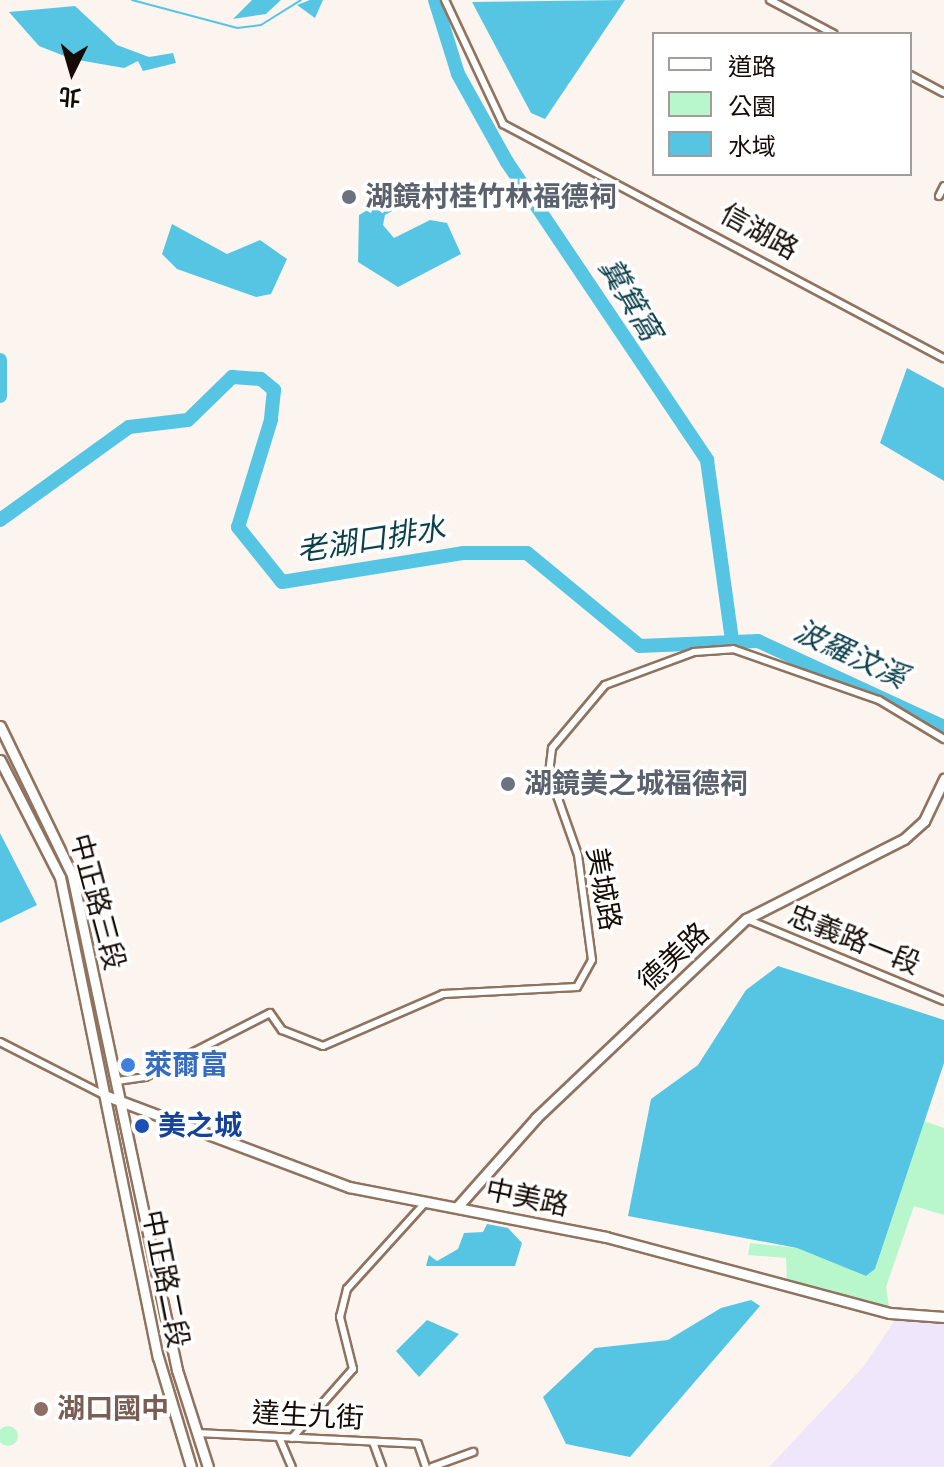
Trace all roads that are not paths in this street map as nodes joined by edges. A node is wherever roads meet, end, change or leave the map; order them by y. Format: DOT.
graph roads {
  1 [pos="445,0"];
  2 [pos="770,0"];
  3 [pos="830,32"];
  4 [pos="912,76"];
  5 [pos="944,93"];
  6 [pos="944,186"];
  7 [pos="939,196"];
  8 [pos="944,358"];
  9 [pos="0,726"];
  10 [pos="944,739"];
  11 [pos="0,760"];
  12 [pos="944,779"];
  13 [pos="746,919"];
  14 [pos="944,1001"];
  15 [pos="0,1042"];
  16 [pos="117,1081"];
  17 [pos="107,1096"];
  18 [pos="121,1101"];
  19 [pos="426,1202"];
  20 [pos="458,1206"];
  21 [pos="944,1317"];
  22 [pos="197,1433"];
  23 [pos="279,1437"];
  24 [pos="292,1438"];
  25 [pos="373,1442"];
  26 [pos="473,1452"];
  27 [pos="191,1467"];
  28 [pos="208,1467"];
  29 [pos="292,1467"];
  30 [pos="382,1467"];
  31 [pos="429,1467"];
  1 -- 8 [label="street, 信湖路"];
  2 -- 3 [label="street"];
  4 -- 5 [label="street"];
  6 -- 7 [label="street"];
  9 -- 16 [label="street, 中正路三段"];
  10 -- 16 [label="street, 美城路"];
  11 -- 17 [label="street, 中正路三段"];
  12 -- 13 [label="street, 德美路"];
  13 -- 14 [label="street, 忠義路一段"];
  13 -- 20 [label="street, 德美路"];
  15 -- 17 [label="street"];
  16 -- 18 [label="street, 中正路三段"];
  17 -- 18 [label="street, 中美路"];
  17 -- 27 [label="street, 中正路二段"];
  18 -- 19 [label="street, 中美路"];
  18 -- 22 [label="street, 中正路二段"];
  19 -- 20 [label="street, 中美路"];
  19 -- 24 [label="street"];
  20 -- 21 [label="street, 中美路"];
  22 -- 23 [label="street, 達生九街"];
  22 -- 28 [label="street, 中正路二段"];
  23 -- 24 [label="street, 達生九街"];
  23 -- 29 [label="street"];
  24 -- 25 [label="street, 達生九街"];
  25 -- 30 [label="street"];
  25 -- 31 [label="street, 達生九街"];
  26 -- 31 [label="street"];
}
